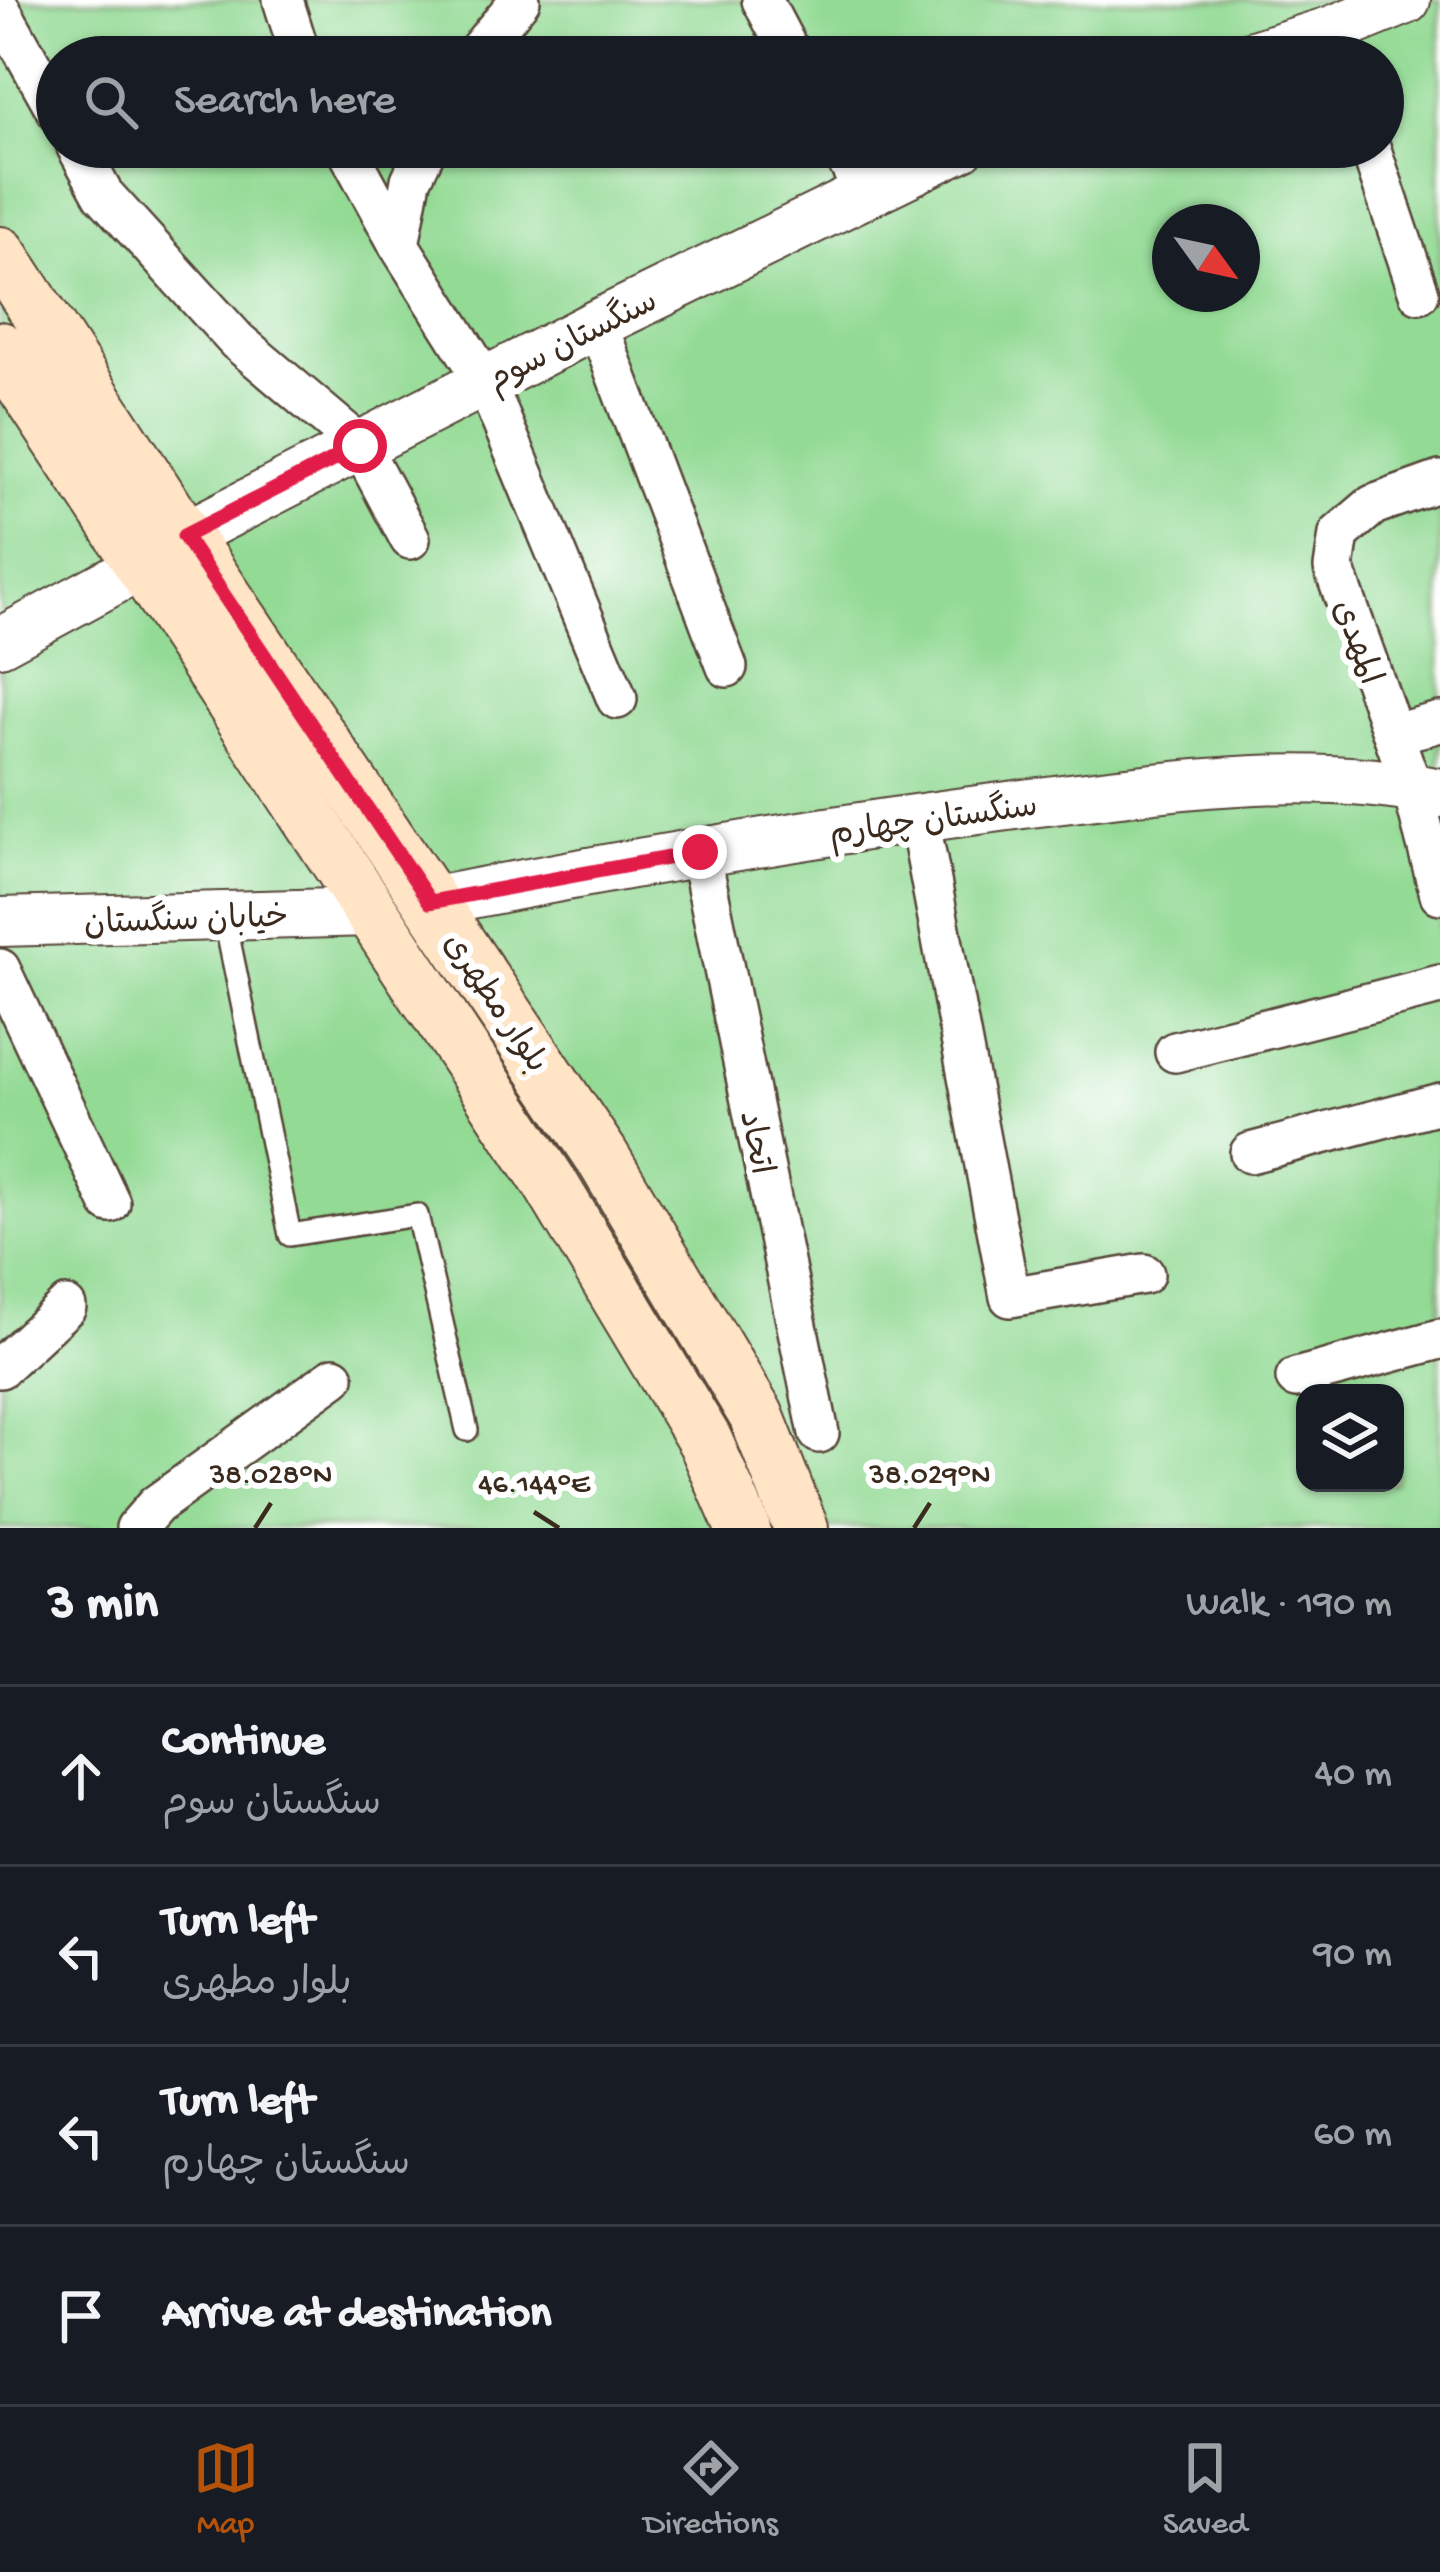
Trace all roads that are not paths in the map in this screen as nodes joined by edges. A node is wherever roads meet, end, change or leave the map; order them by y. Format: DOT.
graph roads {
  1 [pos="283,0"];
  2 [pos="520,0"];
  3 [pos="762,0"];
  4 [pos="1406,0"];
  5 [pos="0,9"];
  6 [pos="294,36"];
  7 [pos="490,36"];
  8 [pos="781,36"];
  9 [pos="1348,36"];
  10 [pos="36,73"];
  11 [pos="89,168"];
  12 [pos="357,168"];
  13 [pos="417,168"];
  14 [pos="851,168"];
  15 [pos="919,168"];
  16 [pos="1377,168"];
  17 [pos="865,194"];
  18 [pos="399,245"];
  19 [pos="0,254"];
  20 [pos="1419,293"];
  21 [pos="597,324"];
  22 [pos="0,349"];
  23 [pos="485,381"];
  24 [pos="360,446"];
  25 [pos="1440,481"];
  26 [pos="410,539"];
  27 [pos="163,550"];
  28 [pos="0,642"];
  29 [pos="727,667"];
  30 [pos="617,699"];
  31 [pos="1440,722"];
  32 [pos="1393,734"];
  33 [pos="1426,790"];
  34 [pos="919,818"];
  35 [pos="700,852"];
  36 [pos="1440,894"];
  37 [pos="430,902"];
  38 [pos="372,912"];
  39 [pos="224,916"];
  40 [pos="0,922"];
  41 [pos="0,969"];
  42 [pos="1440,985"];
  43 [pos="1175,1052"];
  44 [pos="1440,1103"];
  45 [pos="1250,1153"];
  46 [pos="110,1203"];
  47 [pos="1144,1274"];
  48 [pos="66,1307"];
  49 [pos="1440,1339"];
  50 [pos="0,1368"];
  51 [pos="334,1377"];
  52 [pos="1296,1378"];
  53 [pos="466,1430"];
  54 [pos="818,1433"];
  55 [pos="136,1528"];
  56 [pos="743,1528"];
  57 [pos="801,1528"];
  1 -- 6 [label="street"];
  2 -- 7 [label="street"];
  3 -- 8 [label="street"];
  4 -- 9 [label="street"];
  5 -- 10 [label="street"];
  11 -- 24 [label="street"];
  12 -- 18 [label="street"];
  13 -- 18 [label="street"];
  14 -- 17 [label="street"];
  15 -- 17 [label="street, سنگستان سوم"];
  16 -- 20 [label="street"];
  17 -- 21 [label="street, سنگستان سوم"];
  18 -- 23 [label="street"];
  19 -- 27 [label="main road, بلوار مطهری"];
  21 -- 23 [label="street, سنگستان سوم"];
  21 -- 29 [label="street"];
  22 -- 27 [label="main road, بلوار مطهری"];
  23 -- 24 [label="street, سنگستان سوم"];
  23 -- 30 [label="street"];
  24 -- 26 [label="street"];
  24 -- 27 [label="street, سنگستان سوم"];
  25 -- 32 [label="street, المهدی"];
  27 -- 28 [label="street"];
  27 -- 37 [label="main road, بلوار مطهری"];
  27 -- 38 [label="main road, بلوار مطهری"];
  31 -- 32 [label="street"];
  32 -- 33 [label="street, المهدی"];
  33 -- 34 [label="street, سنگستان چهارم"];
  33 -- 36 [label="street, المهدی"];
  34 -- 35 [label="street, سنگستان چهارم"];
  34 -- 47 [label="street"];
  35 -- 37 [label="street, سنگستان چهارم"];
  35 -- 54 [label="street, اتحاد"];
  37 -- 38 [label="main road"];
  37 -- 57 [label="main road, بلوار مطهری"];
  38 -- 39 [label="street, خیابان سنگستان"];
  38 -- 56 [label="main road, بلوار مطهری"];
  39 -- 40 [label="street, خیابان سنگستان"];
  39 -- 53 [label="lane"];
  41 -- 46 [label="street"];
  42 -- 43 [label="street"];
  44 -- 45 [label="street"];
  48 -- 50 [label="street"];
  49 -- 52 [label="street"];
  51 -- 55 [label="street"];
}
